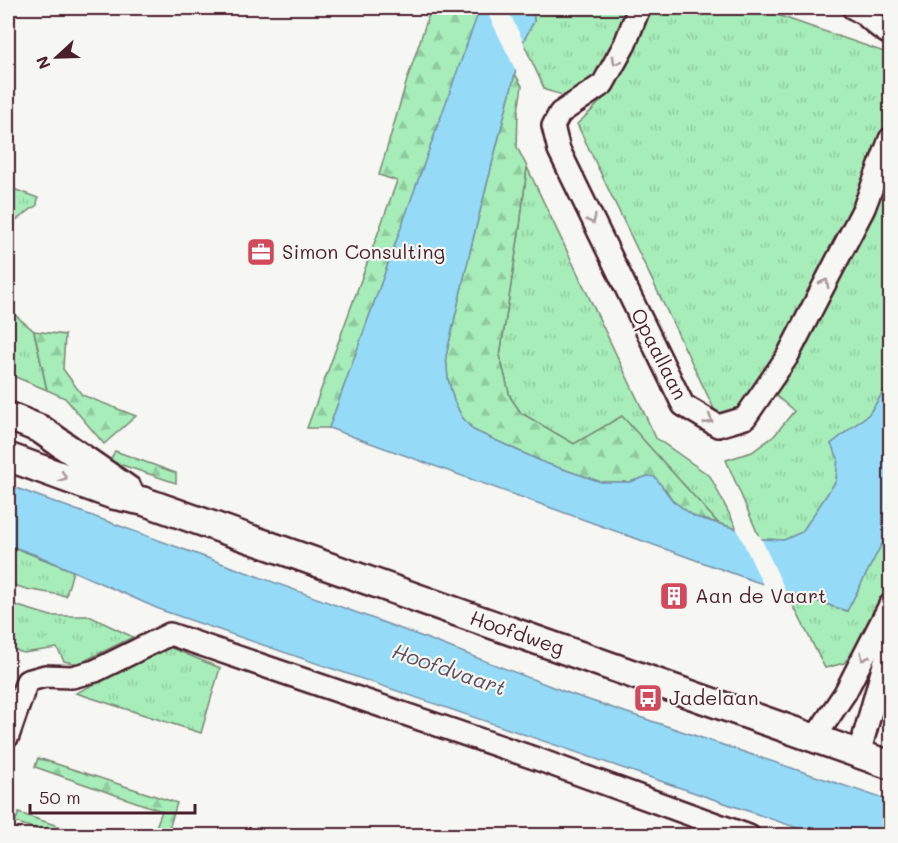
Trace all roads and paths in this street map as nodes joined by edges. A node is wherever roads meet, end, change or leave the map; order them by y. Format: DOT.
graph roads {
  1 [pos="639,8"];
  2 [pos="852,8"];
  3 [pos="891,34"];
  4 [pos="891,139"];
  5 [pos="8,416"];
  6 [pos="8,457"];
  7 [pos="143,501"];
  8 [pos="891,605"];
  9 [pos="891,643"];
  10 [pos="8,736"];
  11 [pos="814,739"];
  12 [pos="859,754"];
  13 [pos="891,765"];
  14 [pos="749,836"];
  1 -- 4 [label="street, Opaallaan, one-way"];
  2 -- 3 [label="street"];
  5 -- 7 [label="street, Hoofdweg"];
  6 -- 7 [label="street, Hoofdweg, one-way"];
  7 -- 11 [label="street, Hoofdweg"];
  8 -- 11 [label="street, one-way"];
  9 -- 12 [label="street"];
  10 -- 14 [label="street"];
  11 -- 12 [label="street, Hoofdweg"];
  12 -- 13 [label="street, Hoofdweg"];
}
